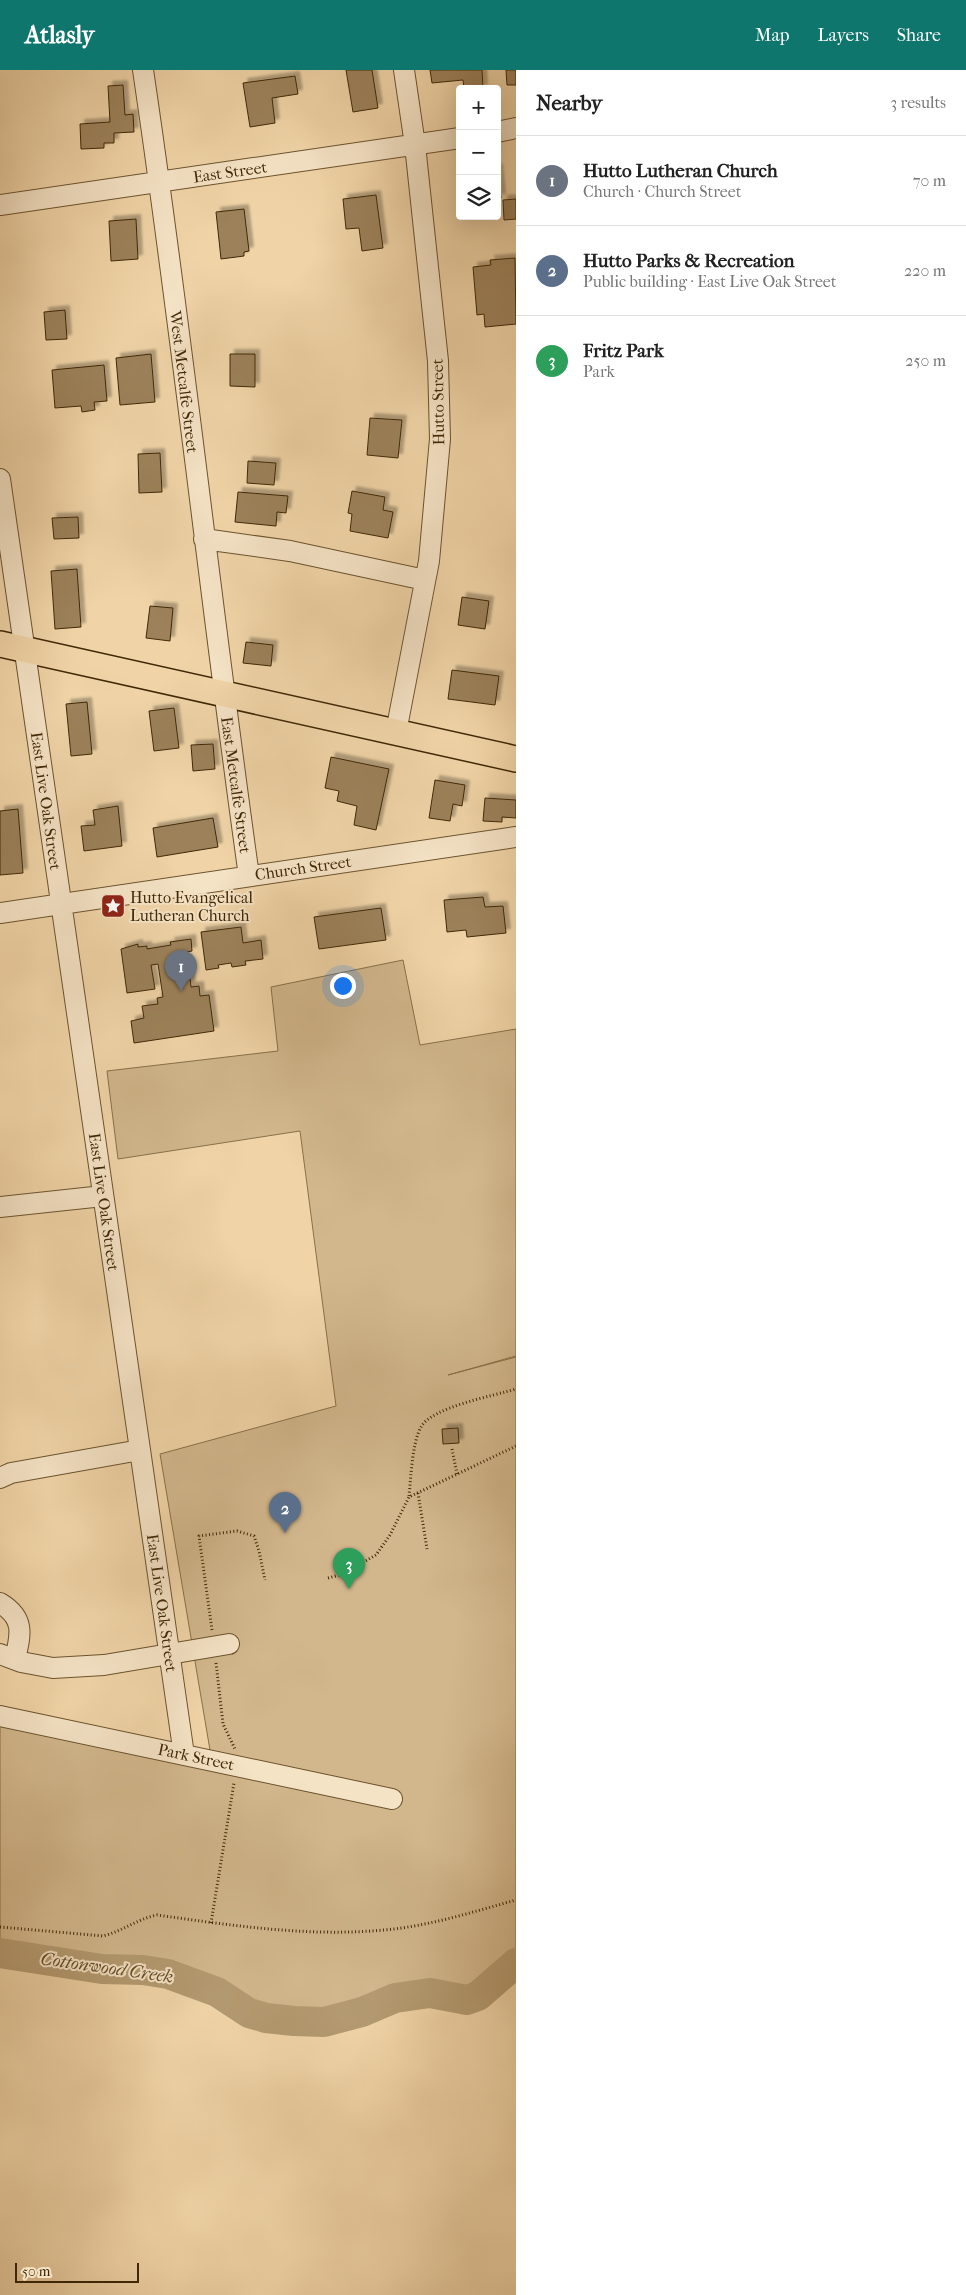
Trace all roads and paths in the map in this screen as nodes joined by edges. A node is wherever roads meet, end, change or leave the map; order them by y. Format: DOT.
graph roads {
  1 [pos="143,70"];
  2 [pos="404,70"];
  3 [pos="516,128"];
  4 [pos="501,131"];
  5 [pos="456,139"];
  6 [pos="415,145"];
  7 [pos="160,182"];
  8 [pos="0,205"];
  9 [pos="0,479"];
  10 [pos="204,539"];
  11 [pos="425,580"];
  12 [pos="0,644"];
  13 [pos="24,650"];
  14 [pos="223,694"];
  15 [pos="396,732"];
  16 [pos="516,759"];
  17 [pos="516,837"];
  18 [pos="249,876"];
  19 [pos="61,905"];
  20 [pos="0,913"];
  21 [pos="103,1196"];
  22 [pos="0,1207"];
  23 [pos="516,1389"];
  24 [pos="516,1446"];
  25 [pos="452,1449"];
  26 [pos="140,1450"];
  27 [pos="457,1474"];
  28 [pos="0,1478"];
  29 [pos="418,1492"];
  30 [pos="409,1497"];
  31 [pos="427,1549"];
  32 [pos="328,1578"];
  33 [pos="265,1580"];
  34 [pos="0,1603"];
  35 [pos="222,1645"];
  36 [pos="169,1652"];
  37 [pos="8,1657"];
  38 [pos="0,1716"];
  39 [pos="184,1755"];
  40 [pos="235,1766"];
  41 [pos="392,1799"];
  42 [pos="516,1900"];
  43 [pos="211,1923"];
  44 [pos="0,1927"];
  1 -- 7 [label="street, West Metcalfe Street"];
  2 -- 6 [label="street, Hutto Street"];
  3 -- 4 [label="street"];
  5 -- 6 [label="street, East Street"];
  6 -- 7 [label="street, East Street"];
  6 -- 11 [label="street, Hutto Street"];
  7 -- 8 [label="street, East Street"];
  7 -- 10 [label="street, West Metcalfe Street"];
  9 -- 13 [label="street, East Live Oak Street"];
  10 -- 11 [label="street"];
  10 -- 14 [label="street, West Metcalfe Street"];
  11 -- 15 [label="street, Hutto Street"];
  12 -- 13 [label="main road"];
  13 -- 14 [label="main road"];
  13 -- 19 [label="street, East Live Oak Street"];
  14 -- 15 [label="main road"];
  14 -- 18 [label="street, East Metcalfe Street"];
  15 -- 16 [label="main road"];
  17 -- 18 [label="street, Church Street"];
  18 -- 19 [label="street, Church Street"];
  19 -- 20 [label="street, Church Street"];
  19 -- 21 [label="street, East Live Oak Street"];
  21 -- 22 [label="street"];
  21 -- 26 [label="street, East Live Oak Street"];
  23 -- 30 [label="path"];
  24 -- 27 [label="path"];
  25 -- 27 [label="path"];
  26 -- 28 [label="street"];
  26 -- 36 [label="street, East Live Oak Street"];
  27 -- 29 [label="path"];
  29 -- 30 [label="path"];
  29 -- 31 [label="path"];
  30 -- 32 [label="path"];
  33 -- 35 [label="path"];
  34 -- 37 [label="street"];
  35 -- 36 [label="street"];
  35 -- 40 [label="path"];
  36 -- 37 [label="street"];
  36 -- 39 [label="street, East Live Oak Street"];
  38 -- 39 [label="street, Park Street"];
  39 -- 40 [label="street, Park Street"];
  40 -- 41 [label="street, Park Street"];
  40 -- 43 [label="path"];
  42 -- 43 [label="path"];
  43 -- 44 [label="path"];
}
